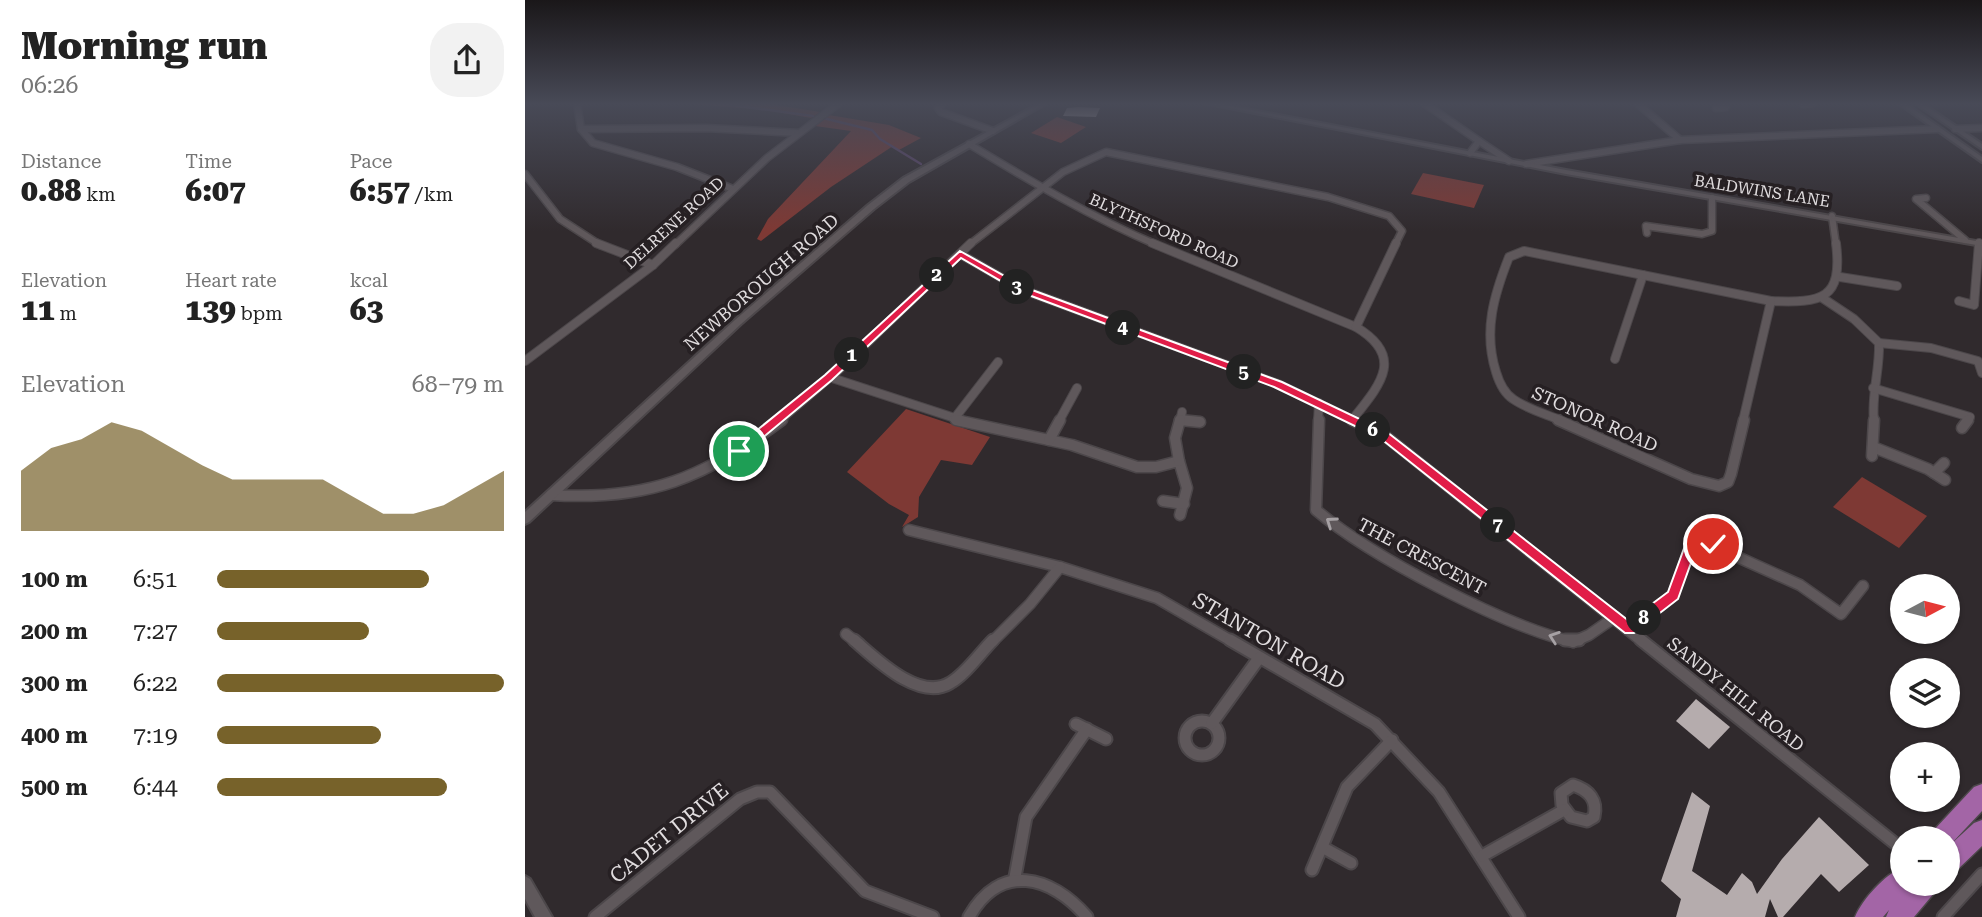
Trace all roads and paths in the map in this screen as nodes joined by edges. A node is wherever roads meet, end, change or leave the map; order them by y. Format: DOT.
graph roads {
  1 [pos="601,146"];
  2 [pos="784,146"];
  3 [pos="966,146"];
  4 [pos="972,146"];
  5 [pos="1432,146"];
  6 [pos="1475,146"];
  7 [pos="1486,146"];
  8 [pos="1642,146"];
  9 [pos="1962,146"];
  10 [pos="1470,153"];
  11 [pos="1557,159"];
  12 [pos="1982,160"];
  13 [pos="1509,161"];
  14 [pos="1526,164"];
  15 [pos="1566,172"];
  16 [pos="525,174"];
  17 [pos="1041,188"];
  18 [pos="733,190"];
  19 [pos="1712,198"];
  20 [pos="1926,198"];
  21 [pos="1832,216"];
  22 [pos="1647,233"];
  23 [pos="1965,240"];
  24 [pos="1981,244"];
  25 [pos="960,254"];
  26 [pos="653,265"];
  27 [pos="1643,275"];
  28 [pos="1840,277"];
  29 [pos="1898,286"];
  30 [pos="1821,297"];
  31 [pos="1771,301"];
  32 [pos="1959,301"];
  33 [pos="1356,327"];
  34 [pos="1879,343"];
  35 [pos="1615,359"];
  36 [pos="525,361"];
  37 [pos="998,362"];
  38 [pos="1980,362"];
  39 [pos="1982,373"];
  40 [pos="829,377"];
  41 [pos="1077,388"];
  42 [pos="1873,388"];
  43 [pos="1319,403"];
  44 [pos="1970,417"];
  45 [pos="954,419"];
  46 [pos="1353,419"];
  47 [pos="1982,420"];
  48 [pos="1200,422"];
  49 [pos="1962,428"];
  50 [pos="1049,440"];
  51 [pos="1179,461"];
  52 [pos="1944,463"];
  53 [pos="1934,473"];
  54 [pos="1945,480"];
  55 [pos="551,495"];
  56 [pos="1163,501"];
  57 [pos="1184,504"];
  58 [pos="1180,515"];
  59 [pos="525,519"];
  60 [pos="909,530"];
  61 [pos="1060,567"];
  62 [pos="1863,586"];
  63 [pos="1615,617"];
  64 [pos="1629,629"];
  65 [pos="846,634"];
  66 [pos="1259,658"];
  67 [pos="1212,723"];
  68 [pos="1106,739"];
  69 [pos="1392,740"];
  70 [pos="1982,795"];
  71 [pos="1564,810"];
  72 [pos="1953,826"];
  73 [pos="1982,831"];
  74 [pos="1890,839"];
  75 [pos="1322,847"];
  76 [pos="1960,852"];
  77 [pos="1482,856"];
  78 [pos="1352,863"];
  79 [pos="1312,870"];
  80 [pos="1982,874"];
  81 [pos="1015,877"];
  82 [pos="525,884"];
  83 [pos="1890,892"];
  84 [pos="1916,896"];
  85 [pos="544,917"];
  86 [pos="595,917"];
  87 [pos="933,917"];
  88 [pos="969,917"];
  89 [pos="1087,917"];
  90 [pos="1519,917"];
  91 [pos="1867,917"];
  92 [pos="1898,917"];
  93 [pos="1943,917"];
  1 -- 18 [label="street"];
  2 -- 18 [label="street, DELRENE ROAD"];
  3 -- 55 [label="street, NEWBOROUGH ROAD"];
  4 -- 17 [label="street, BLYTHSFORD ROAD"];
  5 -- 10 [label="street, BALDWINS LANE"];
  6 -- 10 [label="street"];
  7 -- 13 [label="street"];
  8 -- 11 [label="street"];
  9 -- 12 [label="street"];
  10 -- 13 [label="street, BALDWINS LANE"];
  11 -- 14 [label="street"];
  11 -- 15 [label="street"];
  13 -- 14 [label="street, BALDWINS LANE"];
  14 -- 15 [label="street, BALDWINS LANE"];
  15 -- 19 [label="street, BALDWINS LANE"];
  16 -- 26 [label="street"];
  17 -- 25 [label="street"];
  17 -- 33 [label="street, BLYTHSFORD ROAD"];
  17 -- 33 [label="street"];
  18 -- 26 [label="street, DELRENE ROAD"];
  19 -- 21 [label="street, BALDWINS LANE"];
  19 -- 22 [label="street"];
  20 -- 23 [label="street"];
  21 -- 23 [label="street, BALDWINS LANE"];
  21 -- 28 [label="street"];
  23 -- 24 [label="street, BALDWINS LANE"];
  24 -- 32 [label="street"];
  25 -- 40 [label="street"];
  25 -- 43 [label="street, SANDY HILL ROAD"];
  26 -- 36 [label="street, DELRENE ROAD"];
  27 -- 31 [label="street, STONOR ROAD"];
  27 -- 31 [label="street, STONOR ROAD"];
  27 -- 35 [label="street"];
  28 -- 29 [label="street"];
  28 -- 30 [label="street"];
  30 -- 31 [label="street, STONOR ROAD"];
  30 -- 34 [label="street"];
  33 -- 46 [label="street"];
  34 -- 38 [label="street"];
  34 -- 42 [label="street"];
  37 -- 45 [label="street"];
  38 -- 39 [label="street"];
  40 -- 45 [label="street"];
  40 -- 55 [label="street"];
  41 -- 50 [label="street"];
  42 -- 44 [label="street"];
  42 -- 53 [label="street"];
  43 -- 46 [label="street, SANDY HILL ROAD"];
  63 -- 43 [label="street, THE CRESCENT, one-way"];
  44 -- 47 [label="street"];
  44 -- 49 [label="street"];
  45 -- 50 [label="street"];
  46 -- 63 [label="street, SANDY HILL ROAD"];
  48 -- 51 [label="street"];
  50 -- 51 [label="street"];
  51 -- 57 [label="street"];
  52 -- 53 [label="street"];
  53 -- 54 [label="street"];
  55 -- 59 [label="street, NEWBOROUGH ROAD"];
  56 -- 57 [label="street"];
  57 -- 58 [label="street"];
  60 -- 61 [label="street, STANTON ROAD"];
  61 -- 65 [label="street"];
  61 -- 66 [label="street, STANTON ROAD"];
  62 -- 64 [label="street"];
  63 -- 64 [label="street, SANDY HILL ROAD"];
  64 -- 74 [label="street, SANDY HILL ROAD"];
  66 -- 67 [label="street"];
  66 -- 69 [label="street, STANTON ROAD"];
  68 -- 81 [label="street"];
  69 -- 75 [label="street"];
  69 -- 77 [label="street, STANTON ROAD"];
  70 -- 72 [label="highway"];
  71 -- 77 [label="street"];
  73 -- 76 [label="highway"];
  75 -- 78 [label="street"];
  75 -- 79 [label="street"];
  77 -- 90 [label="street, STANTON ROAD"];
  80 -- 93 [label="street"];
  81 -- 88 [label="street"];
  81 -- 89 [label="street"];
  82 -- 85 [label="street"];
  83 -- 91 [label="highway"];
  84 -- 92 [label="highway"];
  86 -- 87 [label="street, CADET DRIVE"];
}
